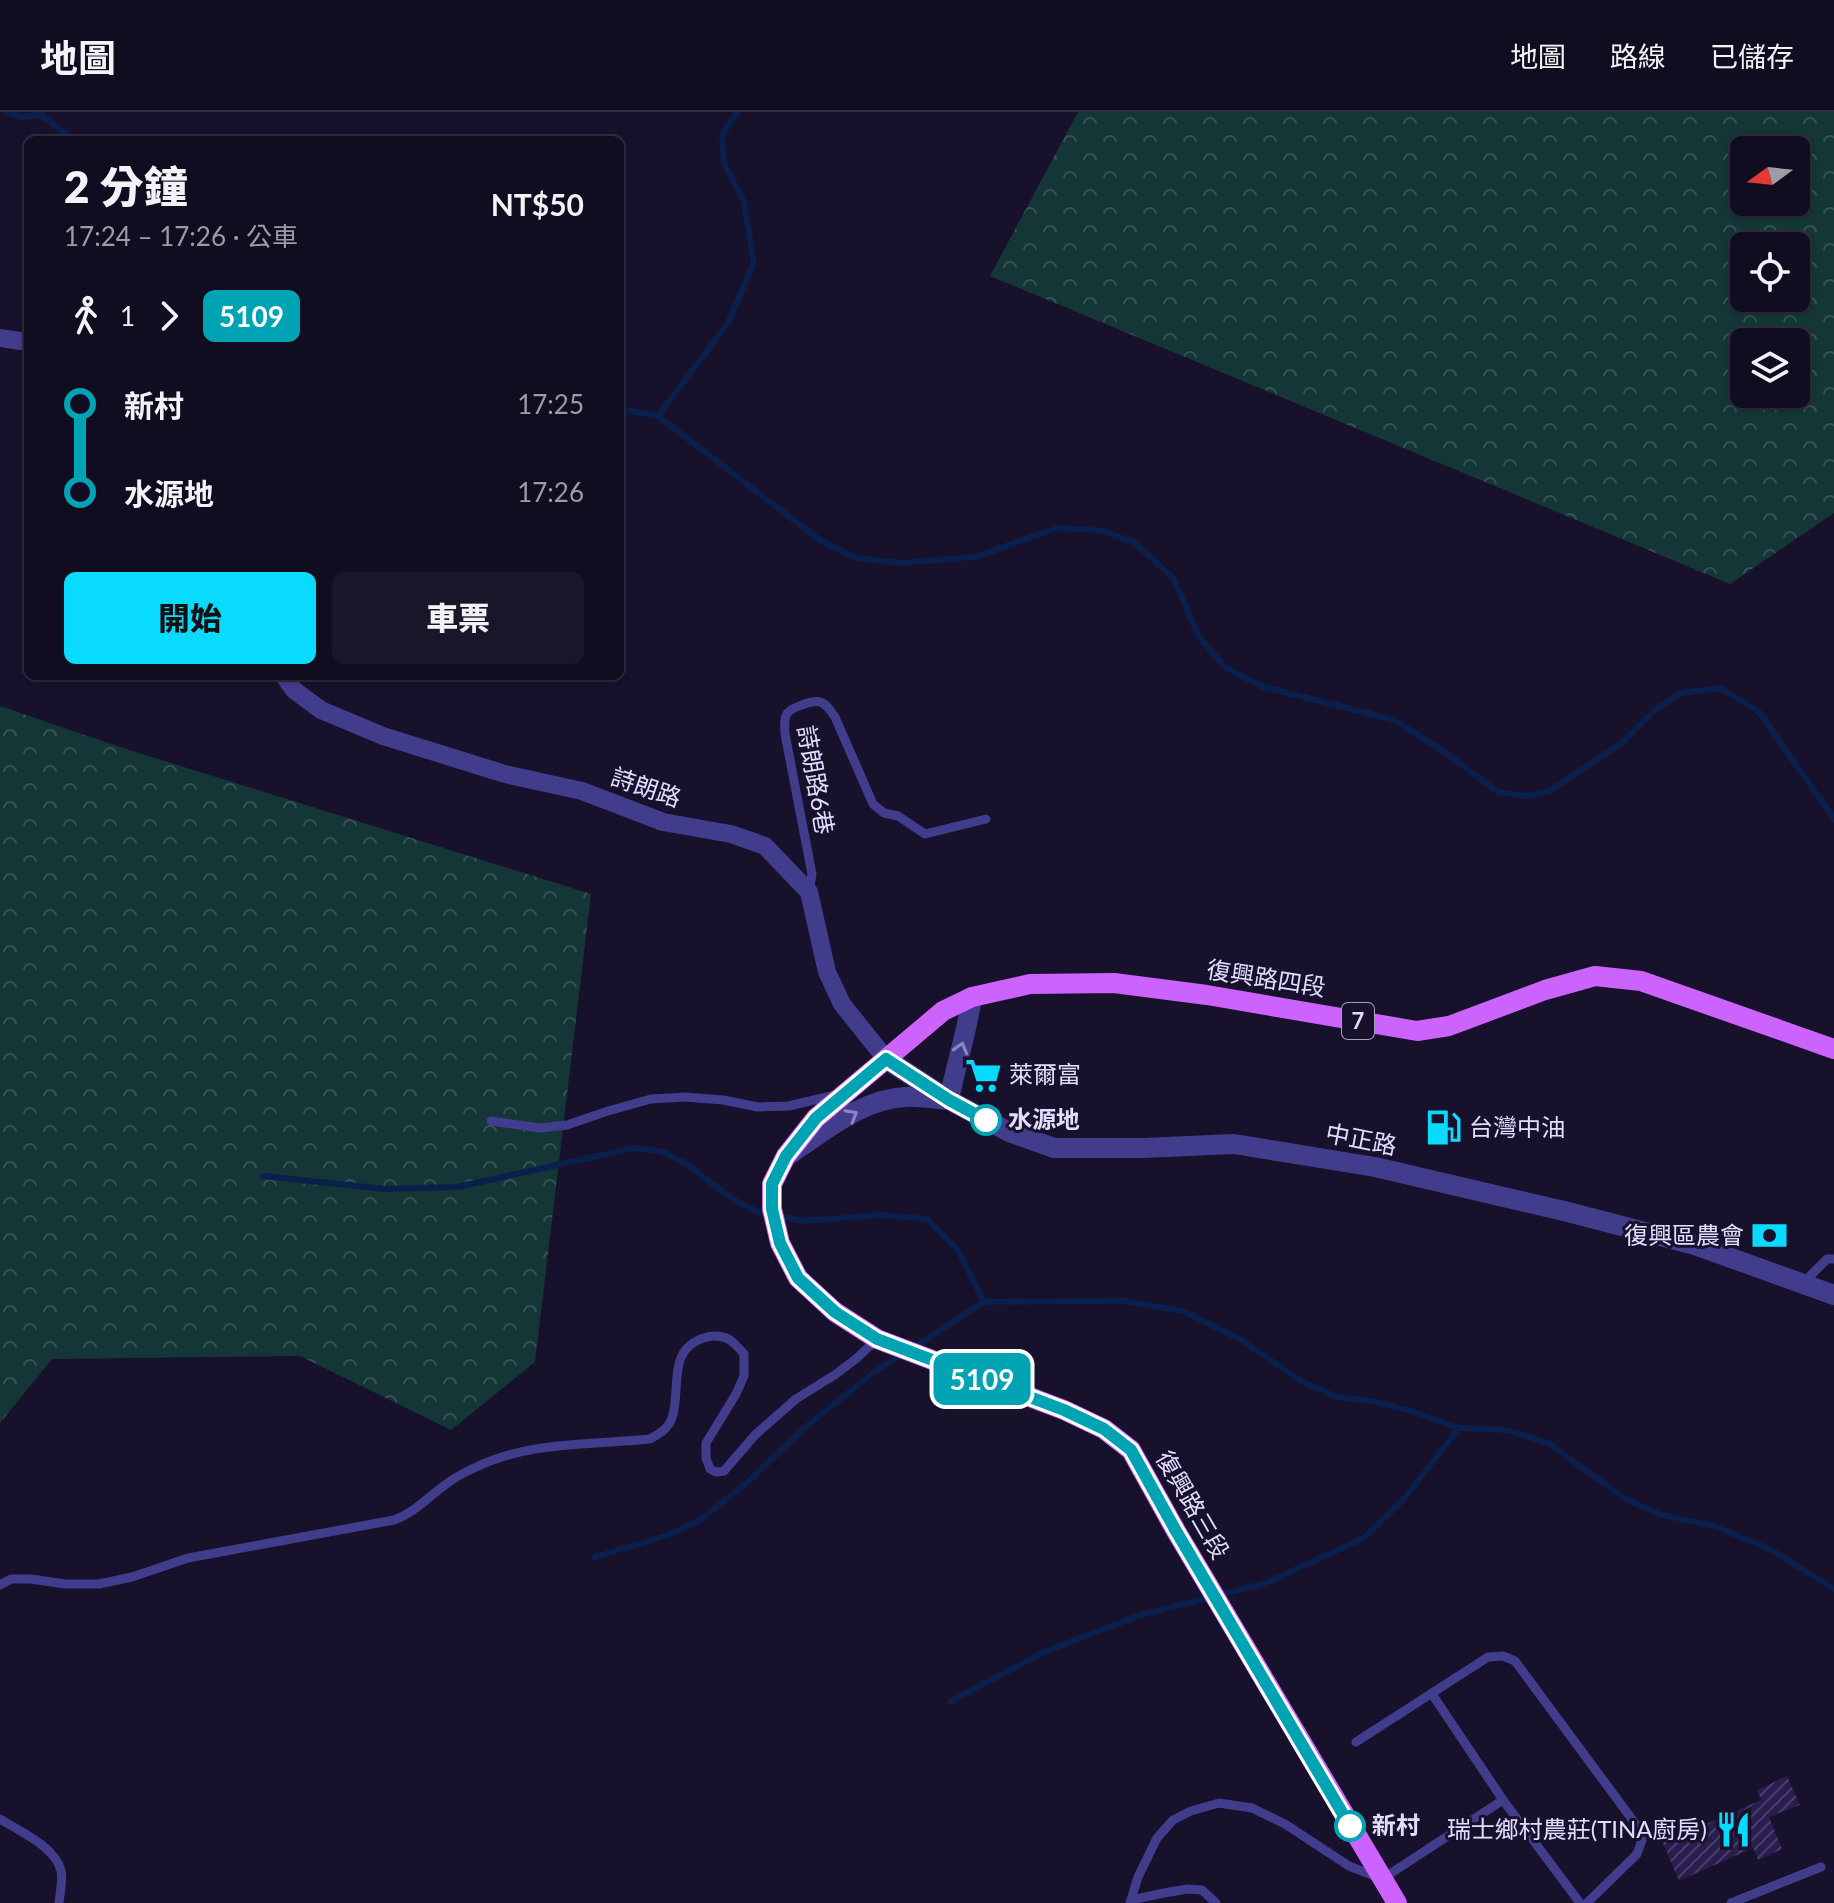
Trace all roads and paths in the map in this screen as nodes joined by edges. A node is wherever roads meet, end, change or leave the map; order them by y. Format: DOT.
graph roads {
  1 [pos="0,338"];
  2 [pos="24,340"];
  3 [pos="287,680"];
  4 [pos="986,819"];
  5 [pos="809,892"];
  6 [pos="972,997"];
  7 [pos="1834,1049"];
  8 [pos="886,1059"];
  9 [pos="846,1092"];
  10 [pos="949,1100"];
  11 [pos="491,1121"];
  12 [pos="786,1156"];
  13 [pos="780,1243"];
  14 [pos="1834,1259"];
  15 [pos="1803,1283"];
  16 [pos="1834,1295"];
  17 [pos="877,1339"];
  18 [pos="0,1585"];
  19 [pos="1432,1694"];
  20 [pos="1356,1742"];
  21 [pos="1503,1800"];
  22 [pos="0,1819"];
  23 [pos="1821,1867"];
  24 [pos="1382,1879"];
  25 [pos="1131,1901"];
  26 [pos="59,1903"];
  27 [pos="1216,1903"];
  28 [pos="1397,1903"];
  29 [pos="1580,1903"];
  30 [pos="1587,1903"];
  31 [pos="1731,1903"];
  1 -- 2 [label="street"];
  3 -- 5 [label="street, 詩朗路"];
  4 -- 5 [label="lane, 詩朗路6巷"];
  5 -- 8 [label="street"];
  6 -- 7 [label="main road, 復興路四段 / 7"];
  6 -- 8 [label="main road, 復興路四段 / 7"];
  10 -- 6 [label="street, one-way"];
  8 -- 9 [label="main road, 復興路四段 / 7"];
  8 -- 10 [label="street, 中正路"];
  9 -- 11 [label="lane"];
  9 -- 12 [label="main road, 復興路四段 / 7"];
  12 -- 10 [label="street, one-way"];
  10 -- 15 [label="street, 中正路"];
  12 -- 13 [label="main road, 復興路四段 / 7"];
  13 -- 17 [label="main road, 復興路三段 / 7"];
  14 -- 15 [label="lane"];
  15 -- 16 [label="street, 中正路"];
  17 -- 18 [label="lane"];
  17 -- 24 [label="main road, 復興路三段 / 7"];
  19 -- 20 [label="lane"];
  19 -- 21 [label="lane"];
  19 -- 30 [label="lane"];
  21 -- 24 [label="lane"];
  21 -- 29 [label="lane"];
  22 -- 26 [label="lane"];
  23 -- 31 [label="lane"];
  24 -- 25 [label="lane"];
  24 -- 28 [label="main road, 復興路三段 / 7"];
  25 -- 27 [label="lane"];
}
